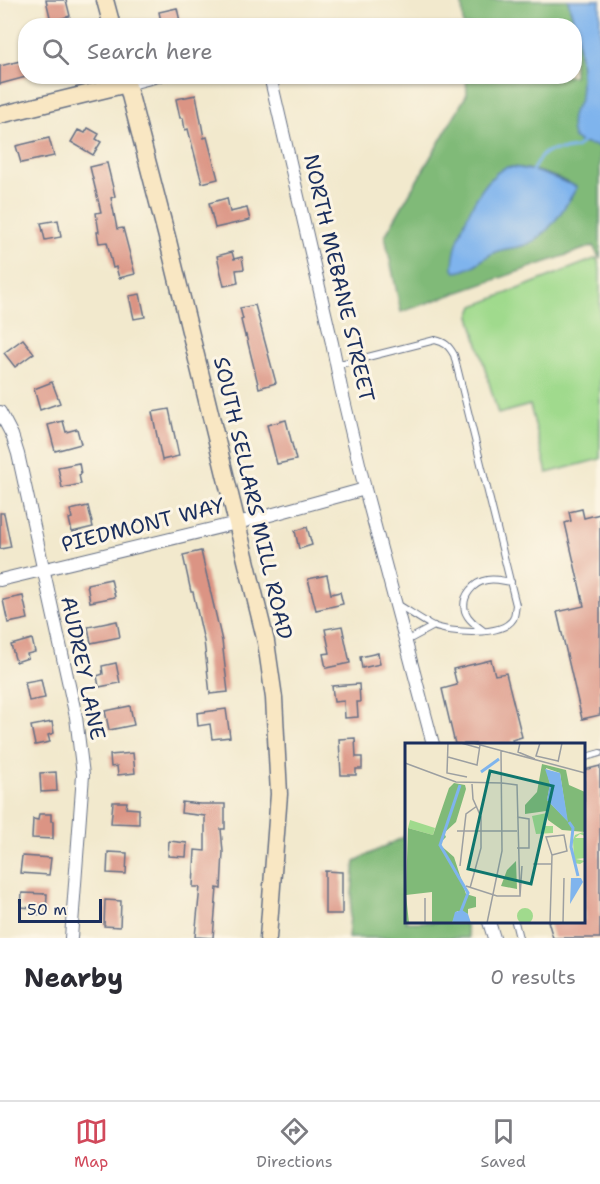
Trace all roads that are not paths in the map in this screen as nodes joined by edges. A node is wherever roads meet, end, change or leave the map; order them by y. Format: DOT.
graph roads {
  1 [pos="105,0"];
  2 [pos="110,18"];
  3 [pos="112,84"];
  4 [pos="127,84"];
  5 [pos="272,84"];
  6 [pos="0,115"];
  7 [pos="336,365"];
  8 [pos="0,412"];
  9 [pos="366,489"];
  10 [pos="237,523"];
  11 [pos="43,570"];
  12 [pos="0,580"];
  13 [pos="511,582"];
  14 [pos="396,604"];
  15 [pos="434,626"];
  16 [pos="484,631"];
  17 [pos="406,641"];
  18 [pos="433,743"];
  19 [pos="600,753"];
  20 [pos="586,757"];
  21 [pos="490,923"];
  22 [pos="515,923"];
  23 [pos="71,938"];
  24 [pos="268,938"];
  25 [pos="494,938"];
  26 [pos="519,938"];
  1 -- 2 [label="main road"];
  3 -- 6 [label="main road"];
  4 -- 10 [label="main road, SOUTH SELLARS MILL ROAD"];
  5 -- 7 [label="street, NORTH MEBANE STREET"];
  7 -- 9 [label="street, NORTH MEBANE STREET"];
  7 -- 13 [label="lane"];
  8 -- 11 [label="street, AUDREY LANE"];
  9 -- 10 [label="street, PIEDMONT WAY"];
  9 -- 14 [label="street, NORTH MEBANE STREET"];
  10 -- 11 [label="street, PIEDMONT WAY"];
  10 -- 24 [label="main road, SOUTH SELLARS MILL ROAD"];
  11 -- 12 [label="street, PIEDMONT WAY"];
  11 -- 23 [label="street, AUDREY LANE"];
  13 -- 16 [label="lane"];
  13 -- 16 [label="lane"];
  14 -- 15 [label="lane"];
  14 -- 17 [label="street, NORTH MEBANE STREET"];
  15 -- 16 [label="lane"];
  15 -- 17 [label="lane"];
  17 -- 18 [label="street, NORTH MEBANE STREET"];
  19 -- 20 [label="lane"];
  21 -- 25 [label="street"];
  22 -- 26 [label="lane"];
}
